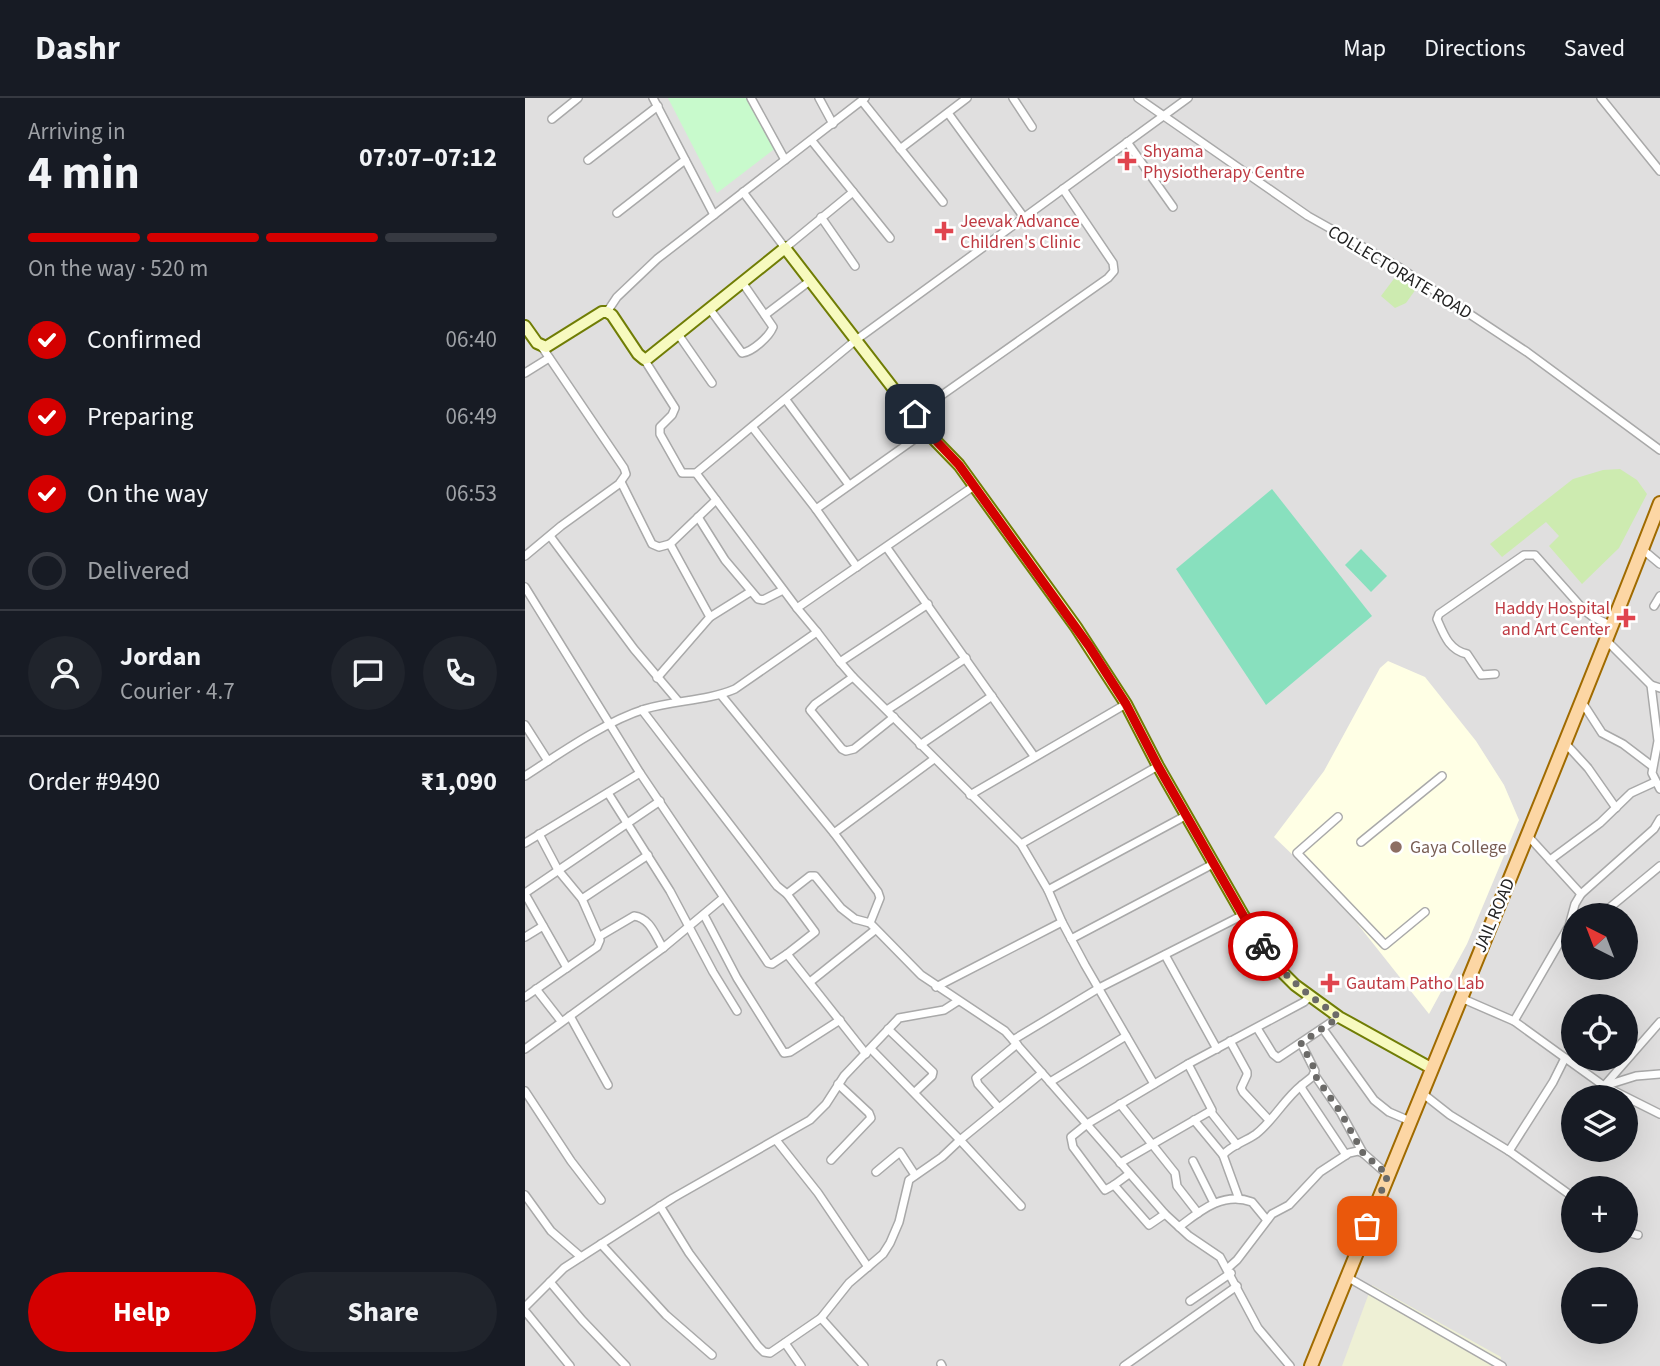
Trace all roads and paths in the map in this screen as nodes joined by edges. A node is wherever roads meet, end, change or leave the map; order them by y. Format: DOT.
graph roads {
  1 [pos="578,98"];
  2 [pos="653,98"];
  3 [pos="751,98"];
  4 [pos="819,98"];
  5 [pos="967,98"];
  6 [pos="1013,98"];
  7 [pos="1137,98"];
  8 [pos="1188,98"];
  9 [pos="1601,98"];
  10 [pos="864,99"];
  11 [pos="657,106"];
  12 [pos="948,113"];
  13 [pos="1163,116"];
  14 [pos="552,119"];
  15 [pos="833,124"];
  16 [pos="1032,127"];
  17 [pos="812,141"];
  18 [pos="1127,142"];
  19 [pos="900,149"];
  20 [pos="588,160"];
  21 [pos="685,160"];
  22 [pos="785,160"];
  23 [pos="1660,171"];
  24 [pos="1063,189"];
  25 [pos="743,192"];
  26 [pos="853,192"];
  27 [pos="943,202"];
  28 [pos="1173,207"];
  29 [pos="617,213"];
  30 [pos="714,215"];
  31 [pos="1023,216"];
  32 [pos="821,218"];
  33 [pos="890,238"];
  34 [pos="785,248"];
  35 [pos="855,266"];
  36 [pos="811,280"];
  37 [pos="742,282"];
  38 [pos="709,308"];
  39 [pos="607,312"];
  40 [pos="765,315"];
  41 [pos="525,326"];
  42 [pos="678,334"];
  43 [pos="856,340"];
  44 [pos="541,346"];
  45 [pos="549,358"];
  46 [pos="644,359"];
  47 [pos="525,373"];
  48 [pos="712,383"];
  49 [pos="786,400"];
  50 [pos="915,414"];
  51 [pos="753,428"];
  52 [pos="926,430"];
  53 [pos="1660,450"];
  54 [pos="696,473"];
  55 [pos="621,482"];
  56 [pos="849,485"];
  57 [pos="974,486"];
  58 [pos="716,500"];
  59 [pos="1660,503"];
  60 [pos="816,509"];
  61 [pos="698,517"];
  62 [pos="550,536"];
  63 [pos="670,544"];
  64 [pos="887,548"];
  65 [pos="1642,549"];
  66 [pos="525,556"];
  67 [pos="1660,564"];
  68 [pos="857,567"];
  69 [pos="525,587"];
  70 [pos="783,590"];
  71 [pos="750,592"];
  72 [pos="1660,596"];
  73 [pos="928,604"];
  74 [pos="1654,606"];
  75 [pos="797,608"];
  76 [pos="710,617"];
  77 [pos="1612,626"];
  78 [pos="817,632"];
  79 [pos="1605,640"];
  80 [pos="966,658"];
  81 [pos="840,662"];
  82 [pos="1495,674"];
  83 [pos="853,677"];
  84 [pos="657,678"];
  85 [pos="1651,685"];
  86 [pos="1660,688"];
  87 [pos="721,695"];
  88 [pos="992,696"];
  89 [pos="678,701"];
  90 [pos="1582,702"];
  91 [pos="1126,704"];
  92 [pos="642,710"];
  93 [pos="887,710"];
  94 [pos="894,717"];
  95 [pos="525,725"];
  96 [pos="610,725"];
  97 [pos="1566,744"];
  98 [pos="920,745"];
  99 [pos="1034,756"];
  100 [pos="934,759"];
  101 [pos="548,761"];
  102 [pos="1158,766"];
  103 [pos="1652,766"];
  104 [pos="640,773"];
  105 [pos="525,776"];
  106 [pos="1442,776"];
  107 [pos="1655,782"];
  108 [pos="1660,789"];
  109 [pos="608,793"];
  110 [pos="970,795"];
  111 [pos="660,801"];
  112 [pos="1616,808"];
  113 [pos="1187,815"];
  114 [pos="1338,817"];
  115 [pos="1660,819"];
  116 [pos="628,823"];
  117 [pos="834,833"];
  118 [pos="540,834"];
  119 [pos="1528,836"];
  120 [pos="1361,842"];
  121 [pos="525,843"];
  122 [pos="1021,844"];
  123 [pos="647,855"];
  124 [pos="1550,860"];
  125 [pos="1213,864"];
  126 [pos="1660,866"];
  127 [pos="558,870"];
  128 [pos="1048,890"];
  129 [pos="525,894"];
  130 [pos="787,894"];
  131 [pos="1581,894"];
  132 [pos="723,898"];
  133 [pos="582,899"];
  134 [pos="1615,903"];
  135 [pos="1425,912"];
  136 [pos="704,915"];
  137 [pos="1243,915"];
  138 [pos="1062,922"];
  139 [pos="690,925"];
  140 [pos="543,926"];
  141 [pos="872,927"];
  142 [pos="600,936"];
  143 [pos="525,937"];
  144 [pos="1071,939"];
  145 [pos="663,948"];
  146 [pos="787,954"];
  147 [pos="1165,955"];
  148 [pos="566,968"];
  149 [pos="810,982"];
  150 [pos="936,987"];
  151 [pos="1099,988"];
  152 [pos="536,989"];
  153 [pos="1310,996"];
  154 [pos="525,997"];
  155 [pos="1460,998"];
  156 [pos="958,1001"];
  157 [pos="737,1012"];
  158 [pos="571,1016"];
  159 [pos="1339,1017"];
  160 [pos="839,1020"];
  161 [pos="561,1021"];
  162 [pos="1514,1021"];
  163 [pos="1660,1022"];
  164 [pos="1257,1028"];
  165 [pos="888,1030"];
  166 [pos="1323,1030"];
  167 [pos="1126,1036"];
  168 [pos="1230,1041"];
  169 [pos="1015,1042"];
  170 [pos="1301,1043"];
  171 [pos="525,1049"];
  172 [pos="1217,1049"];
  173 [pos="869,1051"];
  174 [pos="1561,1055"];
  175 [pos="1188,1064"];
  176 [pos="1561,1066"];
  177 [pos="1431,1068"];
  178 [pos="1583,1071"];
  179 [pos="1042,1073"];
  180 [pos="1314,1074"];
  181 [pos="1660,1074"];
  182 [pos="1050,1082"];
  183 [pos="608,1084"];
  184 [pos="838,1084"];
  185 [pos="1154,1084"];
  186 [pos="1302,1085"];
  187 [pos="1603,1085"];
  188 [pos="1605,1085"];
  189 [pos="1607,1085"];
  190 [pos="525,1091"];
  191 [pos="915,1092"];
  192 [pos="1421,1093"];
  193 [pos="1638,1103"];
  194 [pos="1120,1104"];
  195 [pos="999,1108"];
  196 [pos="1210,1111"];
  197 [pos="1660,1114"];
  198 [pos="1194,1120"];
  199 [pos="1269,1120"];
  200 [pos="1410,1121"];
  201 [pos="1087,1124"];
  202 [pos="776,1140"];
  203 [pos="960,1140"];
  204 [pos="1153,1143"];
  205 [pos="1237,1145"];
  206 [pos="1509,1152"];
  207 [pos="1363,1153"];
  208 [pos="1223,1155"];
  209 [pos="1346,1155"];
  210 [pos="831,1160"];
  211 [pos="1193,1161"];
  212 [pos="1120,1163"];
  213 [pos="876,1172"];
  214 [pos="1129,1174"];
  215 [pos="915,1175"];
  216 [pos="1388,1175"];
  217 [pos="1114,1185"];
  218 [pos="1561,1189"];
  219 [pos="525,1195"];
  220 [pos="1239,1199"];
  221 [pos="601,1200"];
  222 [pos="1214,1203"];
  223 [pos="660,1206"];
  224 [pos="1021,1206"];
  225 [pos="1165,1213"];
  226 [pos="1198,1213"];
  227 [pos="1266,1219"];
  228 [pos="1179,1227"];
  229 [pos="601,1244"];
  230 [pos="582,1257"];
  231 [pos="868,1267"];
  232 [pos="1229,1271"];
  233 [pos="1347,1277"];
  234 [pos="550,1282"];
  235 [pos="1237,1286"];
  236 [pos="1190,1301"];
  237 [pos="525,1309"];
  238 [pos="821,1318"];
  239 [pos="785,1343"];
  240 [pos="712,1355"];
  241 [pos="570,1366"];
  242 [pos="626,1366"];
  243 [pos="801,1366"];
  244 [pos="864,1366"];
  245 [pos="1124,1366"];
  246 [pos="1290,1366"];
  247 [pos="1311,1366"];
  248 [pos="1502,1366"];
  1 -- 14 [label="street"];
  2 -- 11 [label="street"];
  3 -- 22 [label="street"];
  4 -- 15 [label="street"];
  5 -- 12 [label="street"];
  6 -- 16 [label="street"];
  7 -- 13 [label="street, COLLECTORATE ROAD"];
  8 -- 13 [label="street"];
  9 -- 23 [label="street"];
  10 -- 15 [label="street"];
  10 -- 19 [label="street"];
  11 -- 20 [label="street"];
  11 -- 21 [label="street"];
  12 -- 19 [label="street"];
  12 -- 31 [label="street"];
  13 -- 18 [label="street"];
  13 -- 53 [label="street, COLLECTORATE ROAD"];
  15 -- 17 [label="street"];
  17 -- 22 [label="street"];
  17 -- 26 [label="street"];
  18 -- 24 [label="street"];
  18 -- 28 [label="street"];
  19 -- 27 [label="street"];
  21 -- 29 [label="street"];
  21 -- 30 [label="street"];
  22 -- 25 [label="street"];
  24 -- 31 [label="street"];
  24 -- 50 [label="street"];
  25 -- 30 [label="street"];
  25 -- 34 [label="street"];
  26 -- 32 [label="street"];
  26 -- 33 [label="street"];
  30 -- 39 [label="street"];
  31 -- 43 [label="street"];
  32 -- 34 [label="street"];
  32 -- 35 [label="street"];
  34 -- 36 [label="street"];
  34 -- 37 [label="street"];
  36 -- 40 [label="street"];
  36 -- 43 [label="street"];
  37 -- 38 [label="street"];
  37 -- 40 [label="street"];
  38 -- 40 [label="street"];
  38 -- 42 [label="street"];
  39 -- 44 [label="street"];
  39 -- 46 [label="street"];
  41 -- 44 [label="street"];
  42 -- 46 [label="street"];
  42 -- 48 [label="street"];
  43 -- 49 [label="street"];
  43 -- 50 [label="street"];
  44 -- 45 [label="street"];
  45 -- 47 [label="street"];
  45 -- 55 [label="street"];
  46 -- 54 [label="street"];
  49 -- 51 [label="street"];
  49 -- 56 [label="street"];
  50 -- 52 [label="street"];
  51 -- 54 [label="street"];
  51 -- 60 [label="street"];
  52 -- 56 [label="street"];
  52 -- 57 [label="street"];
  54 -- 58 [label="street"];
  55 -- 62 [label="street"];
  55 -- 63 [label="street"];
  56 -- 60 [label="street"];
  57 -- 64 [label="street"];
  57 -- 91 [label="street"];
  58 -- 61 [label="street"];
  58 -- 70 [label="street"];
  59 -- 65 [label="main road, JAIL ROAD"];
  60 -- 68 [label="street"];
  61 -- 63 [label="street"];
  61 -- 71 [label="street"];
  62 -- 66 [label="street"];
  62 -- 84 [label="street"];
  63 -- 76 [label="street"];
  64 -- 68 [label="street"];
  64 -- 73 [label="street"];
  65 -- 67 [label="street"];
  65 -- 77 [label="main road, JAIL ROAD"];
  68 -- 75 [label="street"];
  69 -- 96 [label="street"];
  70 -- 71 [label="street"];
  70 -- 75 [label="street"];
  71 -- 76 [label="street"];
  72 -- 74 [label="street"];
  73 -- 80 [label="street"];
  73 -- 81 [label="street"];
  75 -- 78 [label="street"];
  76 -- 84 [label="street"];
  77 -- 79 [label="main road, JAIL ROAD"];
  77 -- 82 [label="street"];
  78 -- 81 [label="street"];
  78 -- 87 [label="street"];
  79 -- 85 [label="street"];
  79 -- 90 [label="main road, JAIL ROAD"];
  80 -- 88 [label="street"];
  80 -- 93 [label="street"];
  81 -- 83 [label="street"];
  83 -- 93 [label="street"];
  83 -- 94 [label="street"];
  84 -- 89 [label="street"];
  85 -- 86 [label="street"];
  85 -- 103 [label="street"];
  87 -- 89 [label="street"];
  87 -- 117 [label="street"];
  88 -- 98 [label="street"];
  88 -- 99 [label="street"];
  89 -- 92 [label="street"];
  90 -- 97 [label="main road, JAIL ROAD"];
  90 -- 103 [label="street"];
  91 -- 99 [label="street"];
  91 -- 102 [label="street"];
  92 -- 96 [label="street"];
  92 -- 130 [label="street"];
  93 -- 94 [label="street"];
  94 -- 98 [label="street"];
  95 -- 101 [label="street"];
  96 -- 101 [label="street"];
  96 -- 104 [label="street"];
  97 -- 112 [label="street"];
  97 -- 119 [label="main road, JAIL ROAD"];
  98 -- 100 [label="street"];
  99 -- 110 [label="street"];
  100 -- 110 [label="street"];
  100 -- 117 [label="street"];
  101 -- 105 [label="street"];
  102 -- 113 [label="street"];
  102 -- 122 [label="street"];
  103 -- 107 [label="street"];
  104 -- 109 [label="street"];
  104 -- 111 [label="street"];
  106 -- 120 [label="street"];
  107 -- 108 [label="street"];
  107 -- 112 [label="street"];
  109 -- 116 [label="street"];
  109 -- 118 [label="street"];
  110 -- 122 [label="street"];
  111 -- 116 [label="street"];
  111 -- 132 [label="street"];
  112 -- 124 [label="street"];
  113 -- 125 [label="street"];
  113 -- 128 [label="street"];
  114 -- 135 [label="street"];
  115 -- 131 [label="street"];
  116 -- 123 [label="street"];
  116 -- 127 [label="street"];
  117 -- 141 [label="street"];
  118 -- 121 [label="street"];
  118 -- 127 [label="street"];
  119 -- 124 [label="street"];
  119 -- 155 [label="main road, JAIL ROAD"];
  122 -- 128 [label="street"];
  123 -- 133 [label="street"];
  123 -- 139 [label="street"];
  124 -- 131 [label="street"];
  125 -- 137 [label="street"];
  125 -- 144 [label="street"];
  126 -- 134 [label="street"];
  127 -- 129 [label="street"];
  127 -- 133 [label="street"];
  128 -- 138 [label="street"];
  129 -- 140 [label="street"];
  130 -- 141 [label="street"];
  130 -- 146 [label="street"];
  131 -- 162 [label="street"];
  132 -- 136 [label="street"];
  132 -- 146 [label="street"];
  133 -- 142 [label="street"];
  136 -- 139 [label="street"];
  136 -- 160 [label="street"];
  137 -- 147 [label="street"];
  137 -- 153 [label="street"];
  138 -- 144 [label="street"];
  138 -- 150 [label="street"];
  139 -- 145 [label="street"];
  139 -- 157 [label="street"];
  140 -- 143 [label="street"];
  140 -- 148 [label="street"];
  141 -- 149 [label="street"];
  141 -- 150 [label="street"];
  142 -- 145 [label="street"];
  142 -- 148 [label="street"];
  144 -- 151 [label="street"];
  145 -- 158 [label="street"];
  146 -- 149 [label="street"];
  147 -- 151 [label="street"];
  147 -- 172 [label="street"];
  148 -- 152 [label="street"];
  149 -- 160 [label="street"];
  150 -- 156 [label="street"];
  151 -- 167 [label="street"];
  151 -- 169 [label="street"];
  152 -- 154 [label="street"];
  152 -- 161 [label="street"];
  153 -- 159 [label="street"];
  153 -- 164 [label="street"];
  155 -- 162 [label="street"];
  155 -- 177 [label="main road, JAIL ROAD"];
  156 -- 165 [label="street"];
  156 -- 169 [label="street"];
  158 -- 161 [label="street"];
  158 -- 183 [label="street"];
  159 -- 166 [label="street"];
  159 -- 177 [label="street"];
  160 -- 173 [label="street"];
  161 -- 171 [label="street"];
  162 -- 174 [label="street"];
  163 -- 188 [label="street"];
  164 -- 168 [label="street"];
  164 -- 170 [label="street"];
  165 -- 173 [label="street"];
  165 -- 191 [label="street"];
  166 -- 170 [label="street"];
  166 -- 200 [label="street"];
  167 -- 182 [label="street"];
  167 -- 185 [label="street"];
  168 -- 172 [label="street"];
  168 -- 199 [label="street"];
  169 -- 179 [label="street"];
  169 -- 195 [label="street"];
  170 -- 180 [label="street"];
  172 -- 175 [label="street"];
  173 -- 184 [label="street"];
  173 -- 191 [label="street"];
  175 -- 185 [label="street"];
  175 -- 196 [label="street"];
  176 -- 206 [label="street"];
  177 -- 192 [label="main road, JAIL ROAD"];
  178 -- 187 [label="street"];
  179 -- 182 [label="street"];
  179 -- 195 [label="street"];
  180 -- 186 [label="street"];
  180 -- 207 [label="street"];
  181 -- 189 [label="street"];
  182 -- 201 [label="street"];
  184 -- 202 [label="street"];
  184 -- 210 [label="street"];
  185 -- 194 [label="street"];
  186 -- 199 [label="street"];
  186 -- 209 [label="street"];
  190 -- 221 [label="street"];
  191 -- 203 [label="street"];
  192 -- 200 [label="main road, JAIL ROAD"];
  192 -- 206 [label="street"];
  193 -- 197 [label="street"];
  194 -- 201 [label="street"];
  194 -- 204 [label="street"];
  195 -- 203 [label="street"];
  196 -- 198 [label="street"];
  196 -- 205 [label="street"];
  198 -- 204 [label="street"];
  198 -- 208 [label="street"];
  199 -- 205 [label="street"];
  200 -- 216 [label="main road, JAIL ROAD"];
  201 -- 212 [label="street"];
  201 -- 217 [label="street"];
  202 -- 223 [label="street"];
  202 -- 231 [label="street"];
  203 -- 215 [label="street"];
  203 -- 224 [label="street"];
  204 -- 212 [label="street"];
  204 -- 226 [label="street"];
  205 -- 208 [label="street"];
  206 -- 218 [label="street"];
  207 -- 209 [label="street"];
  207 -- 216 [label="street"];
  208 -- 220 [label="street"];
  209 -- 227 [label="street"];
  211 -- 222 [label="street"];
  212 -- 214 [label="street"];
  213 -- 215 [label="street"];
  214 -- 217 [label="street"];
  214 -- 225 [label="street"];
  215 -- 231 [label="street"];
  216 -- 233 [label="main road, JAIL ROAD"];
  217 -- 225 [label="street"];
  219 -- 230 [label="street"];
  220 -- 222 [label="street"];
  220 -- 227 [label="street"];
  222 -- 226 [label="street"];
  223 -- 229 [label="street"];
  223 -- 239 [label="street"];
  225 -- 228 [label="street"];
  226 -- 228 [label="street"];
  227 -- 232 [label="street"];
  228 -- 232 [label="street"];
  229 -- 230 [label="street"];
  229 -- 240 [label="street"];
  230 -- 234 [label="street"];
  231 -- 238 [label="street"];
  232 -- 235 [label="street"];
  232 -- 236 [label="street"];
  233 -- 247 [label="main road, JAIL ROAD"];
  233 -- 248 [label="street"];
  234 -- 237 [label="street"];
  234 -- 242 [label="street"];
  235 -- 245 [label="street"];
  235 -- 246 [label="street"];
  237 -- 241 [label="street"];
  238 -- 239 [label="street"];
  238 -- 244 [label="street"];
  239 -- 243 [label="street"];
}
